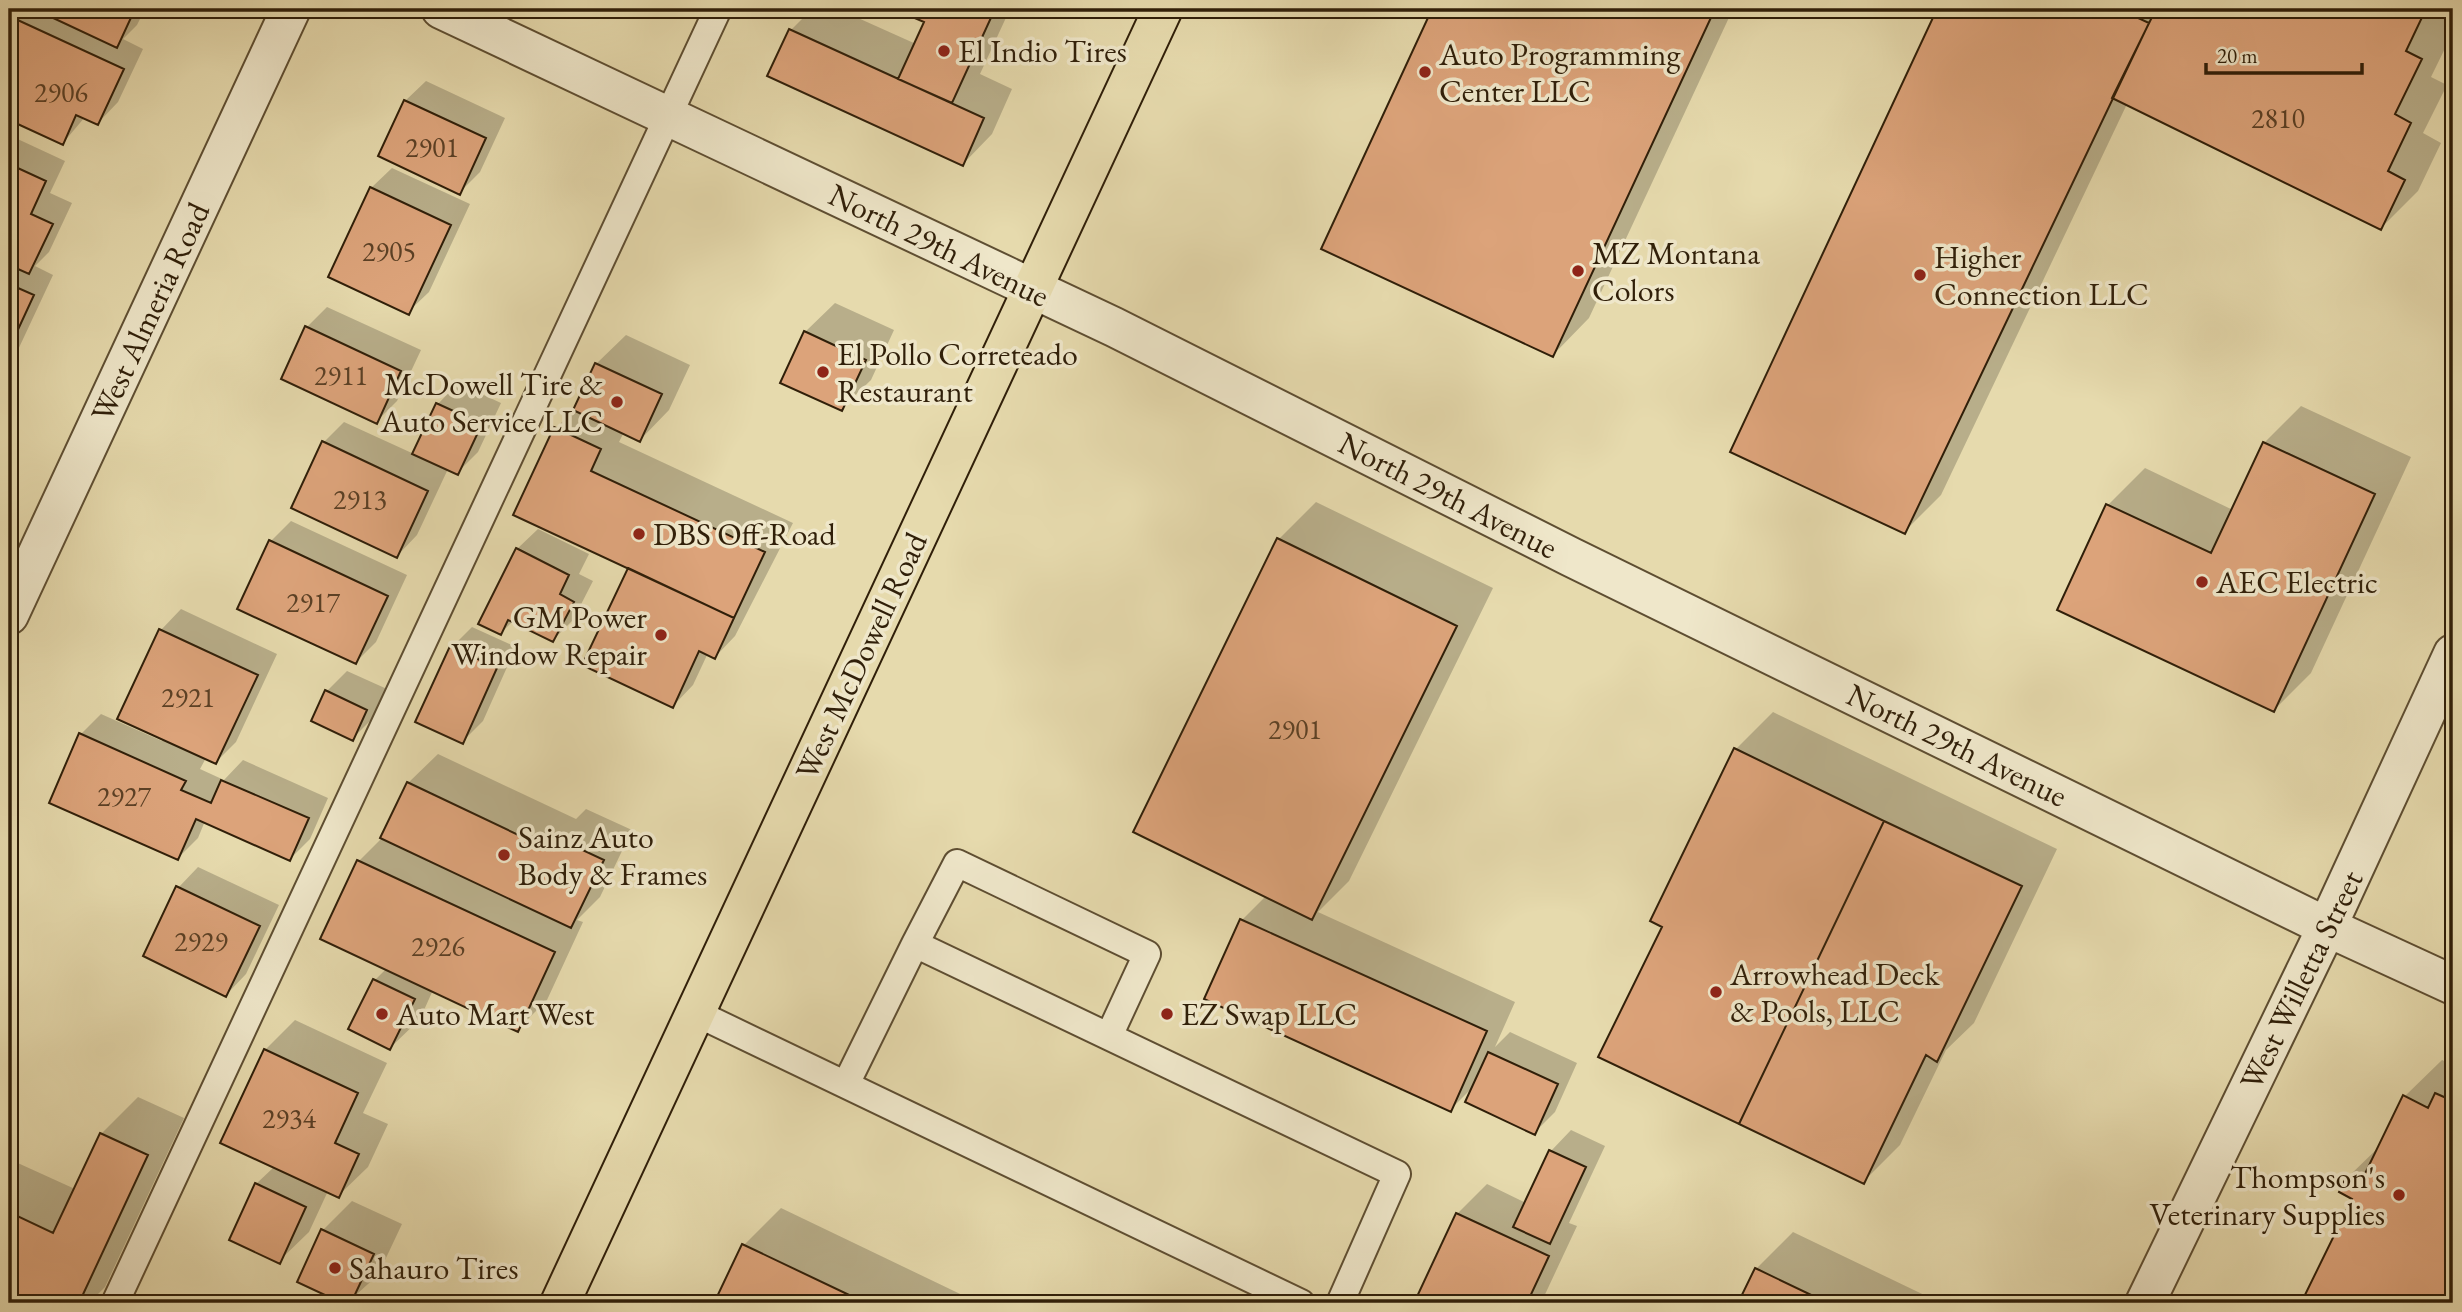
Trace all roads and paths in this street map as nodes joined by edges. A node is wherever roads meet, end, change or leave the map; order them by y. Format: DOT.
graph roads {
  1 [pos="291,9"];
  2 [pos="441,9"];
  3 [pos="718,9"];
  4 [pos="1163,9"];
  5 [pos="668,116"];
  6 [pos="1032,289"];
  7 [pos="9,615"];
  8 [pos="2453,654"];
  9 [pos="2327,927"];
  10 [pos="915,944"];
  11 [pos="2453,985"];
  12 [pos="694,1012"];
  13 [pos="1109,1035"];
  14 [pos="846,1084"];
  15 [pos="115,1303"];
  16 [pos="560,1303"];
  17 [pos="1301,1303"];
  18 [pos="1340,1303"];
  19 [pos="2145,1303"];
  1 -- 7 [label="street, West Almeria Road"];
  2 -- 5 [label="street, North 29th Avenue"];
  3 -- 5 [label="lane"];
  4 -- 6 [label="main road, West McDowell Road"];
  5 -- 6 [label="street, North 29th Avenue"];
  5 -- 15 [label="lane"];
  6 -- 9 [label="street, North 29th Avenue"];
  6 -- 12 [label="main road, West McDowell Road"];
  8 -- 9 [label="street, West Willetta Street"];
  9 -- 11 [label="street, North 29th Avenue"];
  9 -- 19 [label="street, West Willetta Street"];
  10 -- 13 [label="lane"];
  10 -- 13 [label="lane"];
  10 -- 14 [label="lane"];
  12 -- 14 [label="lane"];
  12 -- 16 [label="main road, West McDowell Road"];
  13 -- 18 [label="lane"];
  14 -- 17 [label="lane"];
}
